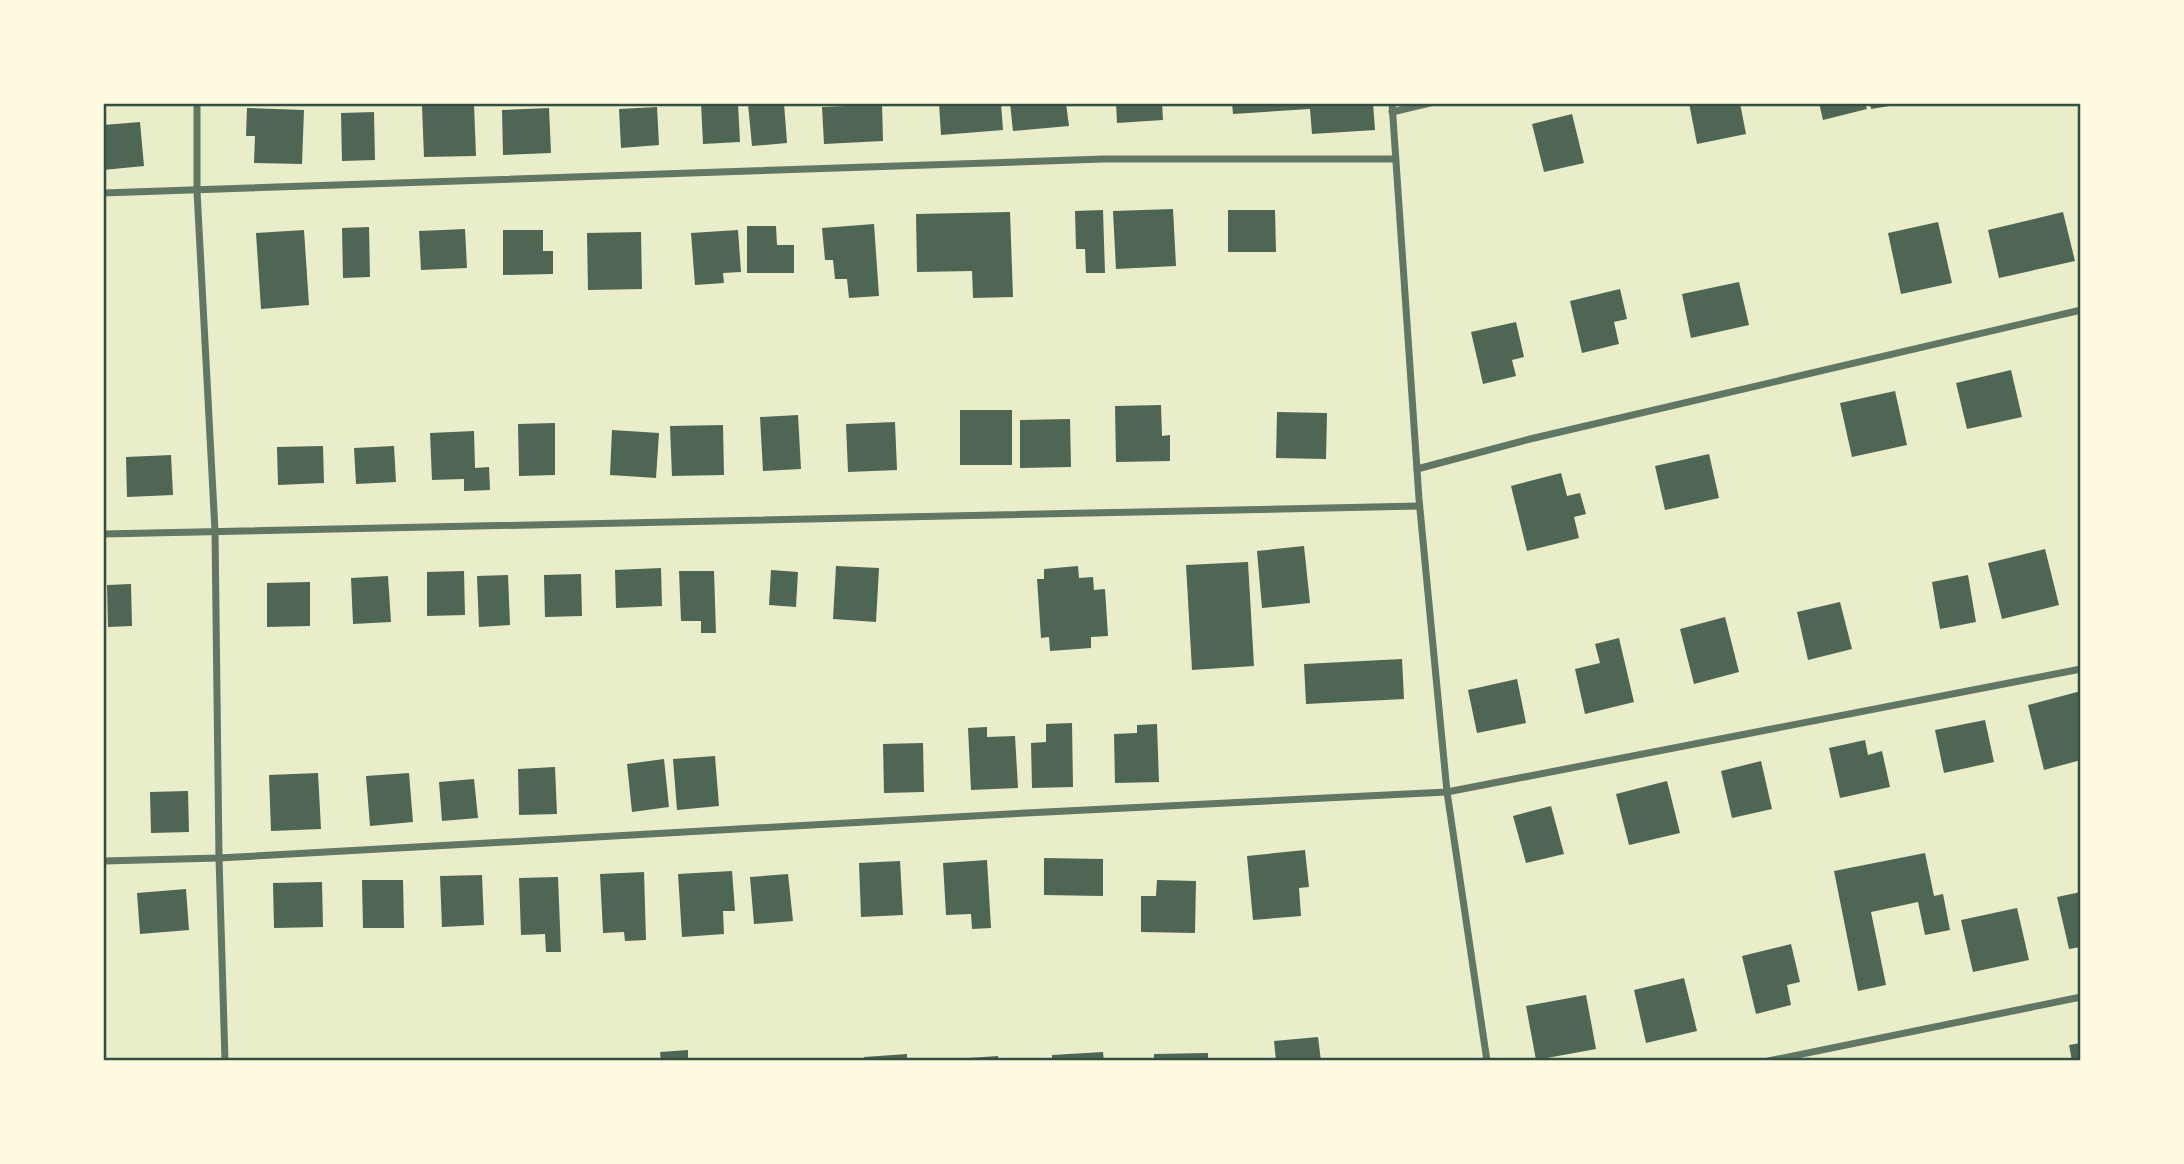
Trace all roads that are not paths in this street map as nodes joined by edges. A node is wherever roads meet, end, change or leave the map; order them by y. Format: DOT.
graph roads {
  1 [pos="197,103"];
  2 [pos="1392,103"];
  3 [pos="1430,103"];
  4 [pos="1392,112"];
  5 [pos="1395,159"];
  6 [pos="197,191"];
  7 [pos="103,193"];
  8 [pos="2081,310"];
  9 [pos="1417,469"];
  10 [pos="1419,506"];
  11 [pos="215,531"];
  12 [pos="103,534"];
  13 [pos="2081,669"];
  14 [pos="1447,792"];
  15 [pos="219,858"];
  16 [pos="103,861"];
  17 [pos="2081,996"];
  18 [pos="225,1061"];
  19 [pos="1487,1061"];
  20 [pos="1768,1061"];
  1 -- 6 [label="street"];
  2 -- 4 [label="street"];
  3 -- 4 [label="street"];
  4 -- 5 [label="street"];
  5 -- 6 [label="street"];
  5 -- 9 [label="street"];
  6 -- 7 [label="street"];
  6 -- 11 [label="street"];
  8 -- 9 [label="street"];
  9 -- 10 [label="street"];
  10 -- 11 [label="street"];
  10 -- 14 [label="street"];
  11 -- 12 [label="street"];
  11 -- 15 [label="street"];
  13 -- 14 [label="street"];
  14 -- 15 [label="street"];
  14 -- 19 [label="street"];
  15 -- 16 [label="street"];
  15 -- 18 [label="street"];
  17 -- 20 [label="street"];
}
